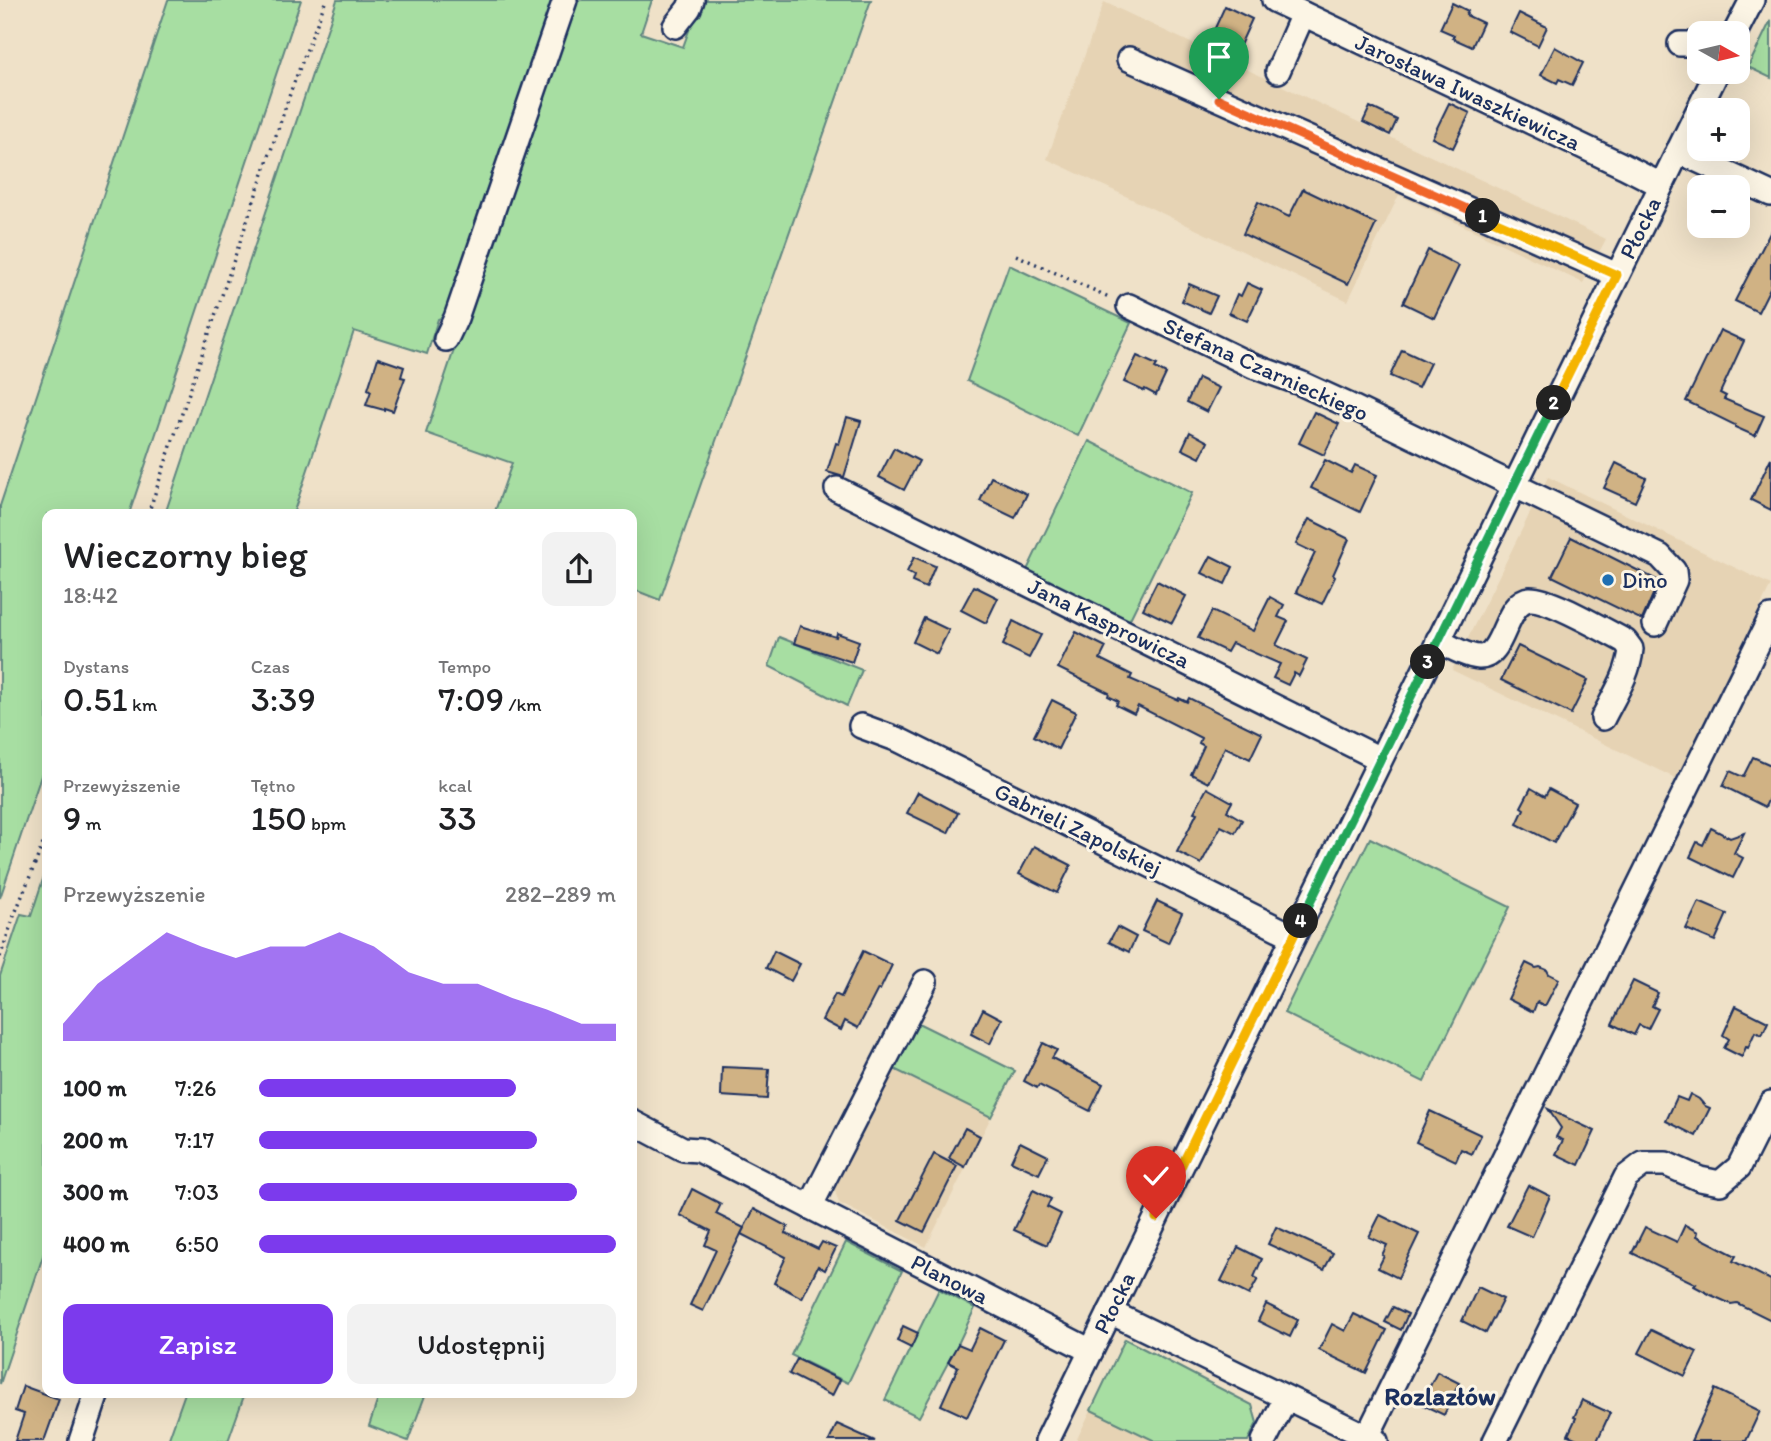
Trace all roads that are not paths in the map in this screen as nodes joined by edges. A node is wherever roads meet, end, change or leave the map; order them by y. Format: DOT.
graph roads {
  1 [pos="565,0"];
  2 [pos="692,0"];
  3 [pos="1274,0"];
  4 [pos="1752,0"];
  5 [pos="1303,14"];
  6 [pos="1741,21"];
  7 [pos="675,26"];
  8 [pos="1129,59"];
  9 [pos="1278,71"];
  10 [pos="1711,84"];
  11 [pos="1678,151"];
  12 [pos="1661,185"];
  13 [pos="1771,194"];
  14 [pos="1617,275"];
  15 [pos="1129,306"];
  16 [pos="446,339"];
  17 [pos="1514,485"];
  18 [pos="837,489"];
  19 [pos="1771,617"];
  20 [pos="1655,624"];
  21 [pos="1438,640"];
  22 [pos="1603,718"];
  23 [pos="861,726"];
  24 [pos="1380,759"];
  25 [pos="1293,936"];
  26 [pos="925,982"];
  27 [pos="1771,1103"];
  28 [pos="637,1125"];
  29 [pos="810,1208"];
  30 [pos="1110,1312"];
  31 [pos="1091,1351"];
  32 [pos="95,1398"];
  33 [pos="1286,1398"];
  34 [pos="1371,1439"];
  35 [pos="80,1441"];
  36 [pos="1047,1441"];
  37 [pos="1264,1441"];
  38 [pos="1495,1441"];
  1 -- 16 [label="street"];
  2 -- 7 [label="street"];
  3 -- 5 [label="street, Jarosława Iwaszkiewicza"];
  4 -- 6 [label="street"];
  5 -- 9 [label="street"];
  5 -- 12 [label="street, Jarosława Iwaszkiewicza"];
  8 -- 14 [label="street"];
  10 -- 11 [label="street, Płocka"];
  11 -- 12 [label="street, Płocka"];
  11 -- 13 [label="street"];
  12 -- 14 [label="street, Płocka"];
  14 -- 17 [label="street, Płocka"];
  15 -- 17 [label="street, Stefana Czarnieckiego"];
  17 -- 20 [label="street, Stefana Czarnieckiego"];
  17 -- 21 [label="street, Płocka"];
  18 -- 24 [label="street, Jana Kasprowicza"];
  19 -- 34 [label="street"];
  21 -- 22 [label="street"];
  21 -- 24 [label="street, Płocka"];
  23 -- 25 [label="street, Gabrieli Zapolskiej"];
  24 -- 25 [label="street, Płocka"];
  25 -- 30 [label="street, Płocka"];
  26 -- 29 [label="street"];
  27 -- 38 [label="street"];
  28 -- 29 [label="street, Planowa"];
  29 -- 31 [label="street, Planowa"];
  30 -- 31 [label="street, Płocka"];
  30 -- 33 [label="street"];
  31 -- 36 [label="street, Płocka"];
  32 -- 35 [label="street"];
  33 -- 34 [label="street"];
  33 -- 37 [label="street"];
}
